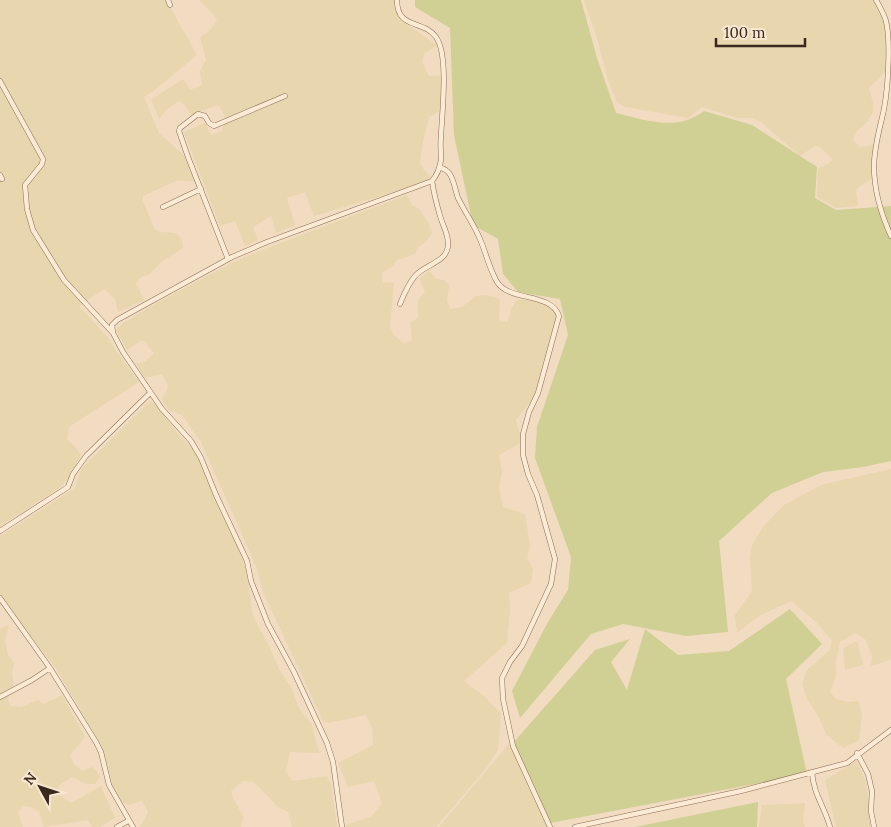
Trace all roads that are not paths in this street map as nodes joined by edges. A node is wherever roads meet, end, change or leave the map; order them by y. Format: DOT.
graph roads {
  1 [pos="397,0"];
  2 [pos="876,0"];
  3 [pos="0,81"];
  4 [pos="285,96"];
  5 [pos="439,167"];
  6 [pos="432,181"];
  7 [pos="201,189"];
  8 [pos="163,207"];
  9 [pos="891,236"];
  10 [pos="228,259"];
  11 [pos="400,304"];
  12 [pos="113,332"];
  13 [pos="150,392"];
  14 [pos="0,531"];
  15 [pos="0,598"];
  16 [pos="50,668"];
  17 [pos="0,698"];
  18 [pos="891,730"];
  19 [pos="857,753"];
  20 [pos="812,772"];
  21 [pos="128,822"];
  22 [pos="117,827"];
  23 [pos="133,827"];
  24 [pos="342,827"];
  25 [pos="550,827"];
  26 [pos="575,827"];
  27 [pos="830,827"];
  28 [pos="874,827"];
  1 -- 5 [label="street"];
  2 -- 9 [label="street"];
  3 -- 12 [label="street"];
  4 -- 7 [label="street"];
  5 -- 6 [label="street"];
  5 -- 25 [label="street"];
  6 -- 10 [label="street"];
  6 -- 11 [label="street"];
  7 -- 8 [label="street"];
  7 -- 10 [label="street"];
  10 -- 12 [label="street"];
  12 -- 13 [label="street"];
  13 -- 14 [label="street"];
  13 -- 24 [label="street"];
  15 -- 16 [label="street"];
  16 -- 17 [label="street"];
  16 -- 21 [label="street"];
  18 -- 19 [label="street"];
  19 -- 20 [label="street"];
  19 -- 28 [label="street"];
  20 -- 26 [label="street"];
  20 -- 27 [label="street"];
  21 -- 22 [label="street"];
  21 -- 23 [label="street"];
}
